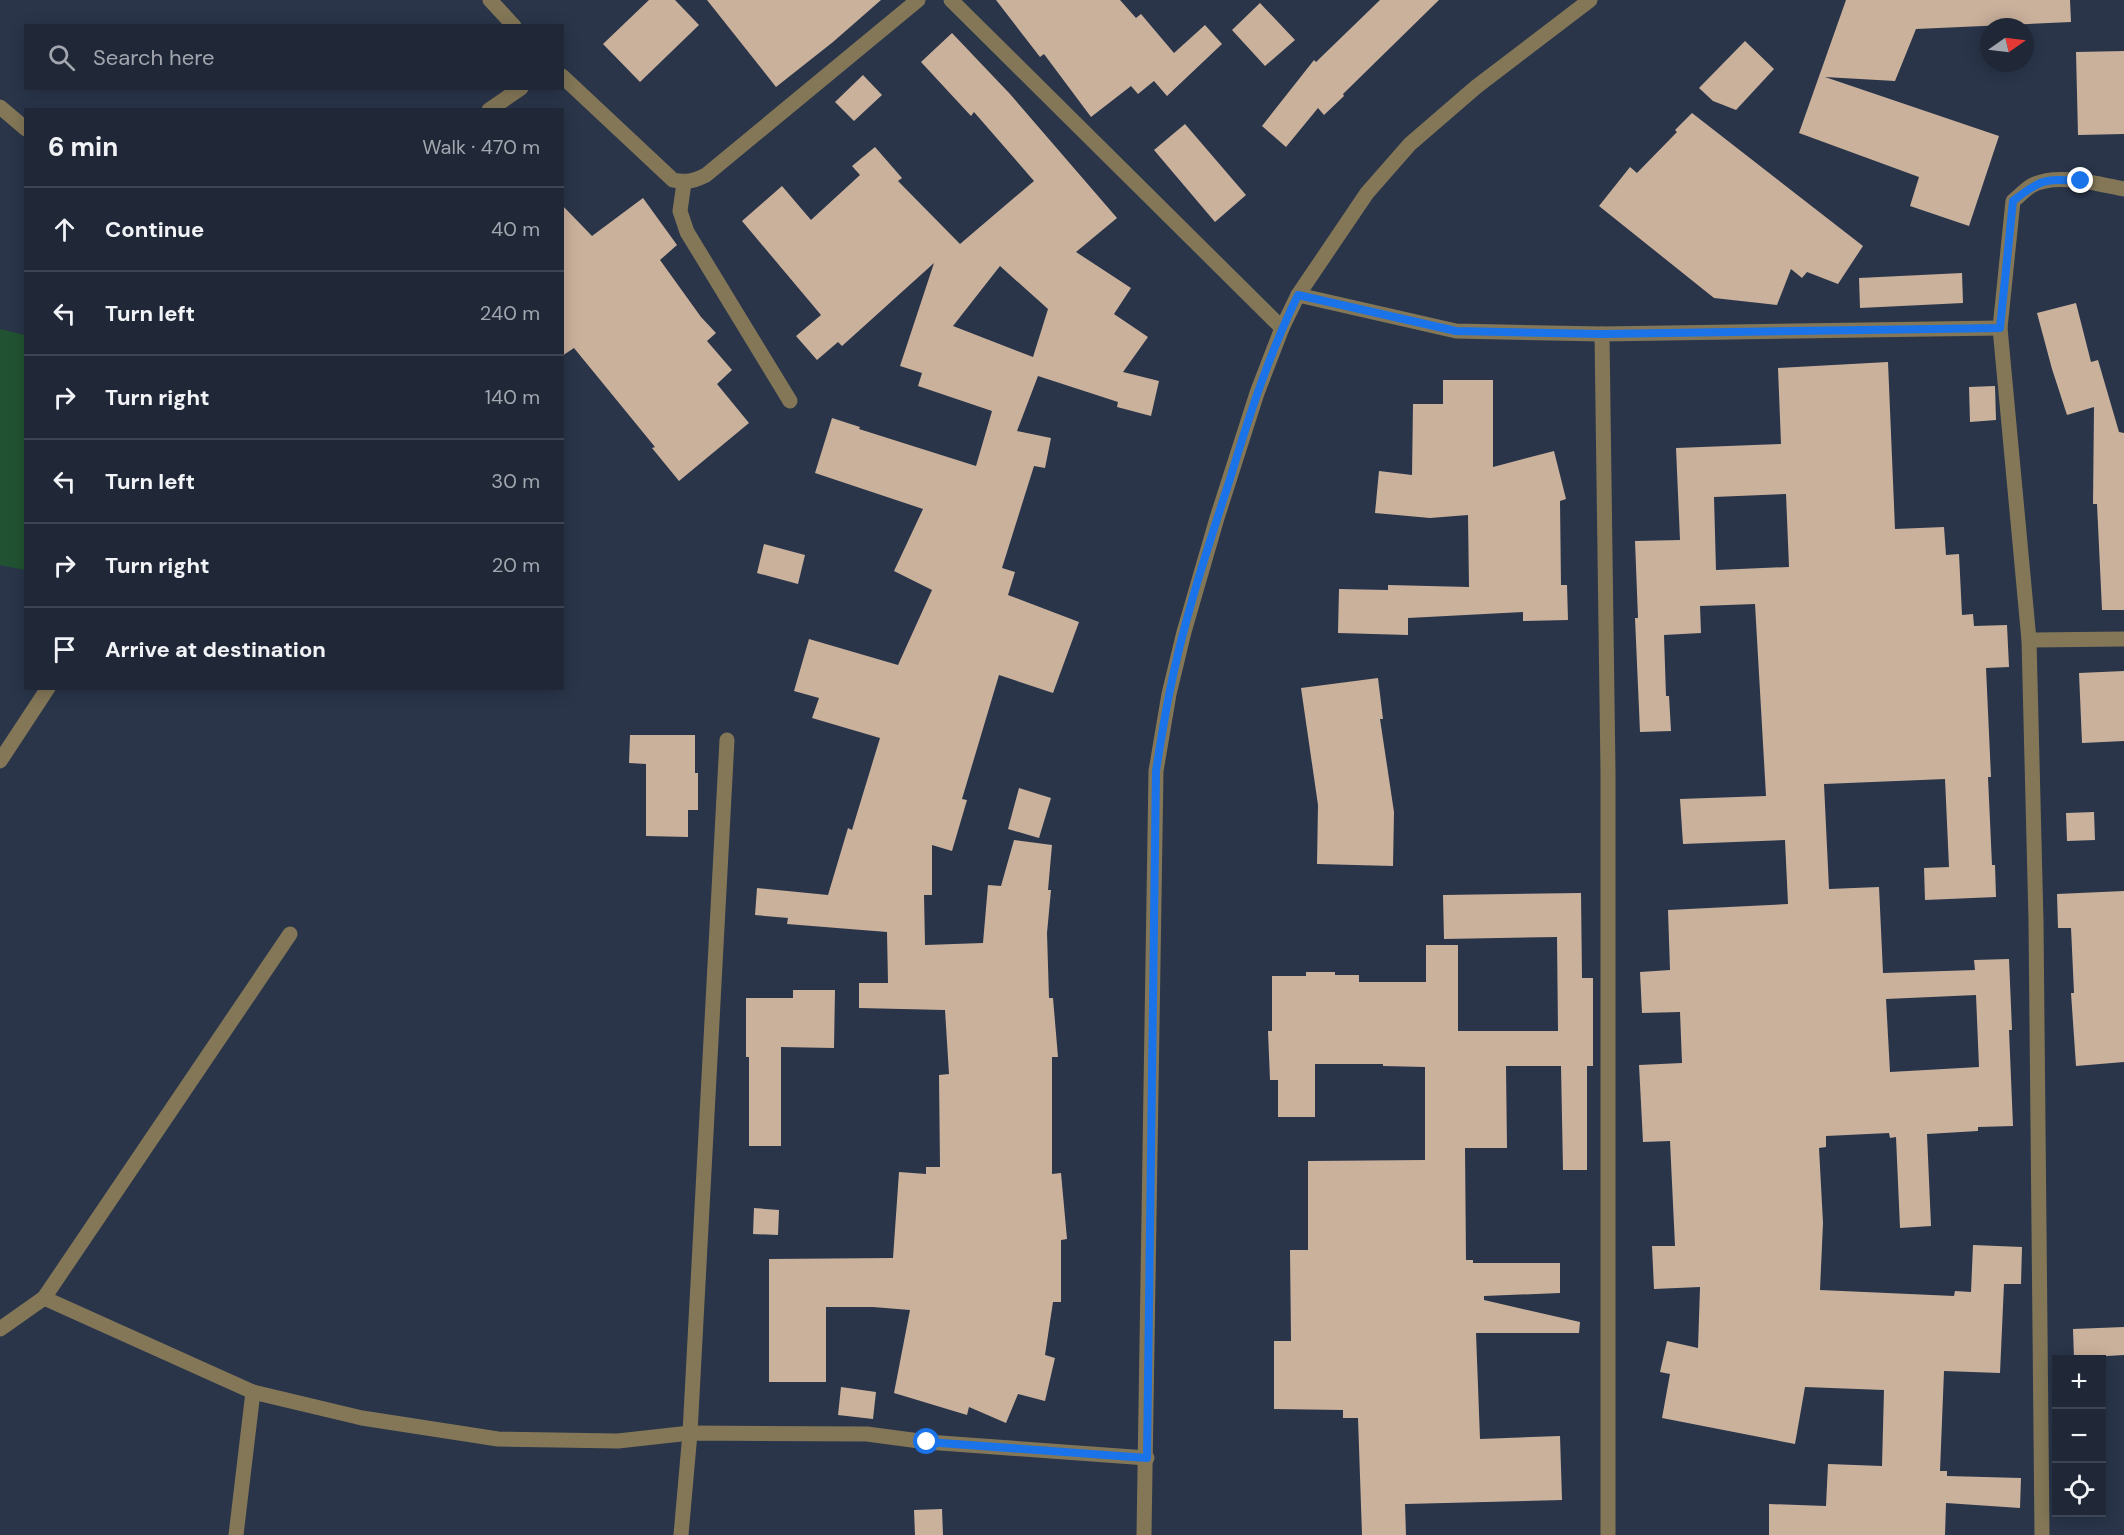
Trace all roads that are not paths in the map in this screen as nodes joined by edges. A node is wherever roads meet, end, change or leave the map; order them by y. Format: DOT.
graph roads {
  1 [pos="490,0"];
  2 [pos="918,0"];
  3 [pos="951,0"];
  4 [pos="1590,0"];
  5 [pos="512,24"];
  6 [pos="564,78"];
  7 [pos="518,90"];
  8 [pos="0,107"];
  9 [pos="492,108"];
  10 [pos="24,127"];
  11 [pos="684,183"];
  12 [pos="2124,189"];
  13 [pos="1298,295"];
  14 [pos="1282,328"];
  15 [pos="2000,328"];
  16 [pos="1602,334"];
  17 [pos="790,401"];
  18 [pos="2124,639"];
  19 [pos="2029,640"];
  20 [pos="47,690"];
  21 [pos="727,740"];
  22 [pos="0,761"];
  23 [pos="290,933"];
  24 [pos="44,1298"];
  25 [pos="0,1329"];
  26 [pos="253,1392"];
  27 [pos="690,1433"];
  28 [pos="1147,1458"];
  29 [pos="236,1535"];
  30 [pos="681,1535"];
  31 [pos="1144,1535"];
  32 [pos="1608,1535"];
  33 [pos="2042,1535"];
  1 -- 5 [label="street"];
  2 -- 11 [label="street"];
  3 -- 14 [label="street"];
  4 -- 13 [label="street"];
  6 -- 11 [label="street"];
  7 -- 9 [label="street"];
  8 -- 10 [label="street"];
  11 -- 17 [label="street"];
  12 -- 15 [label="street"];
  13 -- 14 [label="street"];
  13 -- 16 [label="street"];
  14 -- 28 [label="street"];
  15 -- 16 [label="street"];
  15 -- 19 [label="street"];
  16 -- 32 [label="street"];
  18 -- 19 [label="street"];
  19 -- 33 [label="street"];
  20 -- 22 [label="street"];
  21 -- 27 [label="street"];
  23 -- 24 [label="street"];
  24 -- 25 [label="street"];
  24 -- 26 [label="street"];
  26 -- 27 [label="street"];
  26 -- 29 [label="street"];
  27 -- 28 [label="street"];
  27 -- 30 [label="street"];
  28 -- 31 [label="street"];
}
